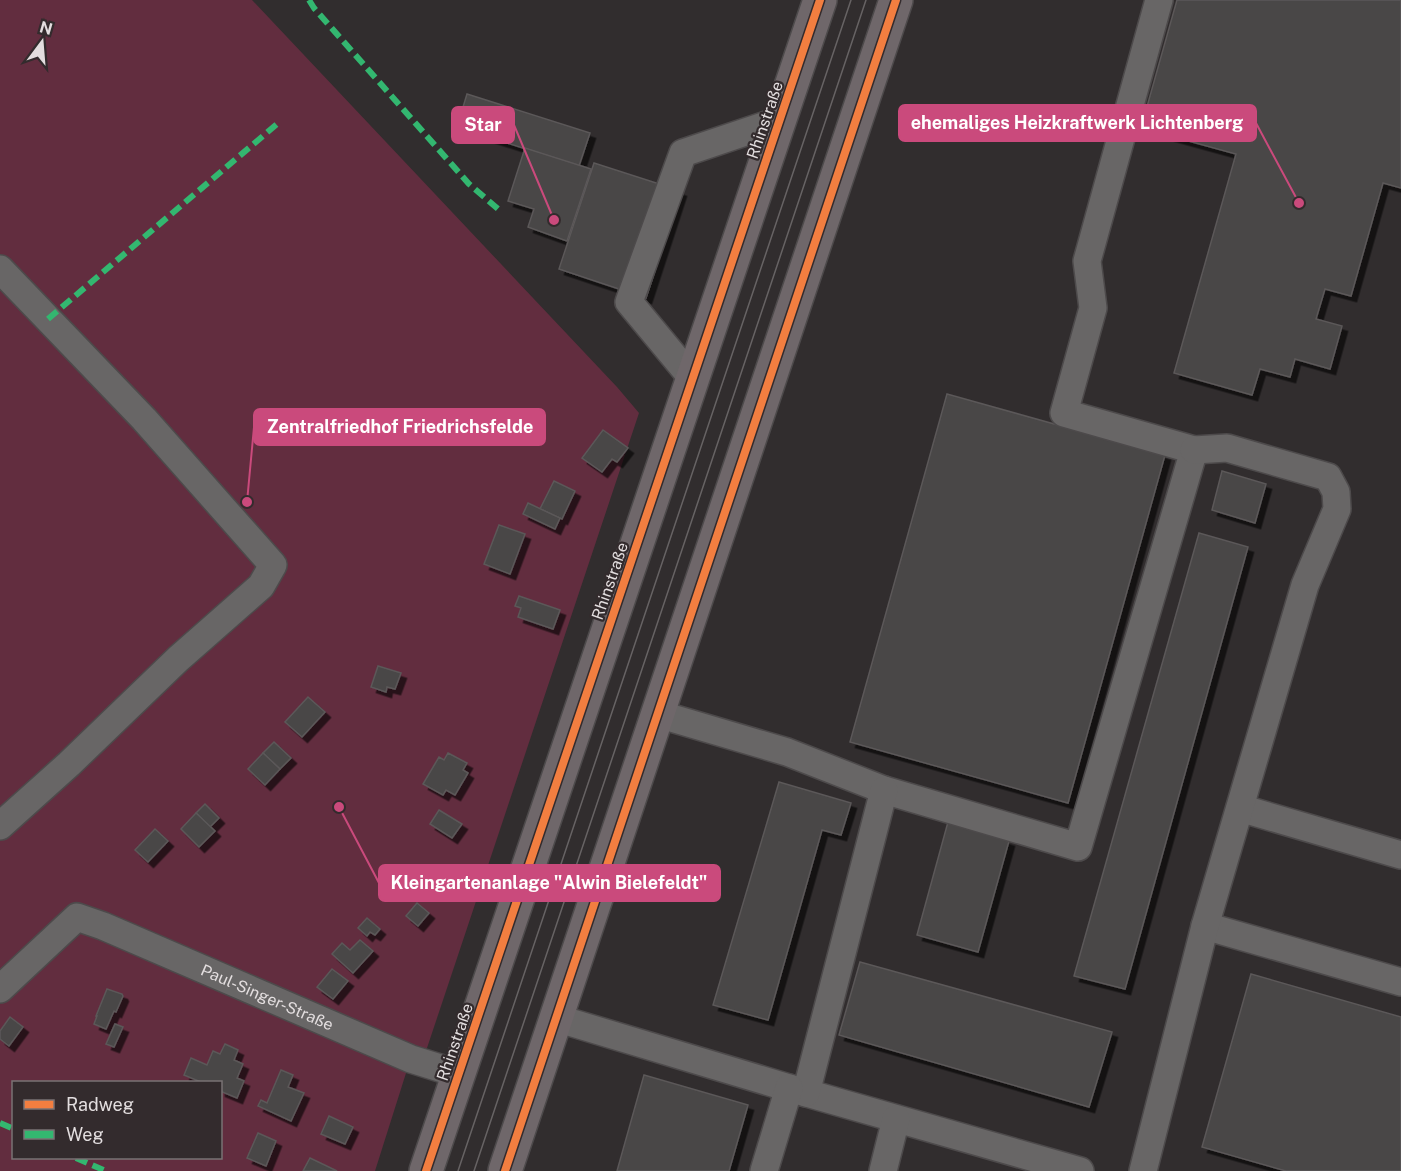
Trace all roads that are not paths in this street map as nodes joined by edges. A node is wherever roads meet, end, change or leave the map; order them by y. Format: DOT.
graph roads {
  1 [pos="820,0"];
  2 [pos="896,0"];
  3 [pos="1159,0"];
  4 [pos="778,121"];
  5 [pos="0,269"];
  6 [pos="692,378"];
  7 [pos="1194,450"];
  8 [pos="658,714"];
  9 [pos="884,790"];
  10 [pos="1240,808"];
  11 [pos="0,826"];
  12 [pos="1401,855"];
  13 [pos="1205,926"];
  14 [pos="1401,982"];
  15 [pos="0,989"];
  16 [pos="556,1018"];
  17 [pos="459,1074"];
  18 [pos="797,1090"];
  19 [pos="897,1119"];
  20 [pos="426,1171"];
  21 [pos="505,1171"];
  22 [pos="764,1171"];
  23 [pos="883,1171"];
  24 [pos="1080,1171"];
  25 [pos="1143,1171"];
  1 -- 4 [label="main road, Rhinstraße"];
  2 -- 8 [label="main road"];
  3 -- 7 [label="lane"];
  4 -- 6 [label="main road, Rhinstraße"];
  4 -- 6 [label="lane"];
  5 -- 11 [label="lane"];
  6 -- 17 [label="main road, Rhinstraße"];
  7 -- 9 [label="lane"];
  7 -- 10 [label="lane"];
  8 -- 9 [label="lane"];
  8 -- 16 [label="main road"];
  9 -- 18 [label="lane"];
  10 -- 12 [label="lane"];
  10 -- 13 [label="lane"];
  13 -- 14 [label="lane"];
  13 -- 25 [label="lane"];
  15 -- 17 [label="lane, Paul-Singer-Straße"];
  16 -- 18 [label="lane"];
  16 -- 21 [label="main road"];
  17 -- 20 [label="main road, Rhinstraße"];
  18 -- 19 [label="lane"];
  18 -- 22 [label="lane"];
  19 -- 23 [label="lane"];
  19 -- 24 [label="lane"];
}
